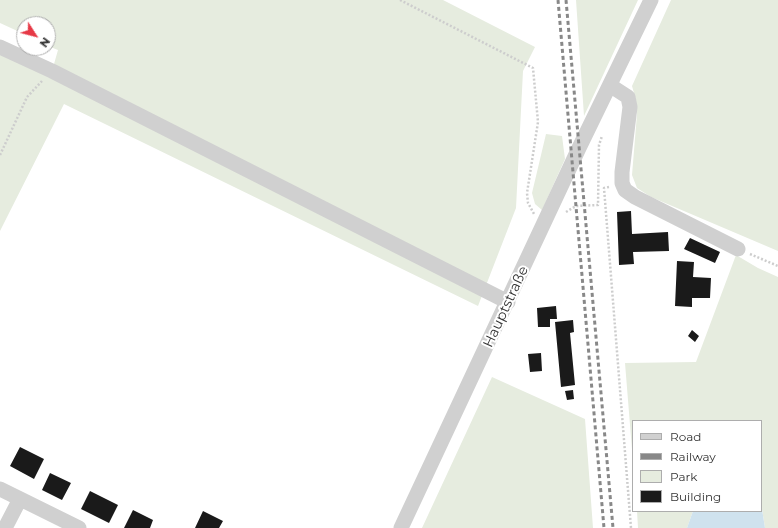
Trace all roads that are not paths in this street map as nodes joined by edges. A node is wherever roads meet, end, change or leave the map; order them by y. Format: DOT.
graph roads {
  1 [pos="651,0"];
  2 [pos="0,47"];
  3 [pos="611,86"];
  4 [pos="738,249"];
  5 [pos="508,302"];
  6 [pos="0,489"];
  7 [pos="20,498"];
  8 [pos="5,528"];
  9 [pos="79,528"];
  10 [pos="401,528"];
  1 -- 3 [label="street, Hauptstraße"];
  2 -- 5 [label="street"];
  3 -- 4 [label="street"];
  3 -- 5 [label="street, Hauptstraße"];
  5 -- 10 [label="street, Hauptstraße"];
  6 -- 7 [label="street"];
  7 -- 8 [label="street"];
  7 -- 9 [label="street"];
}
